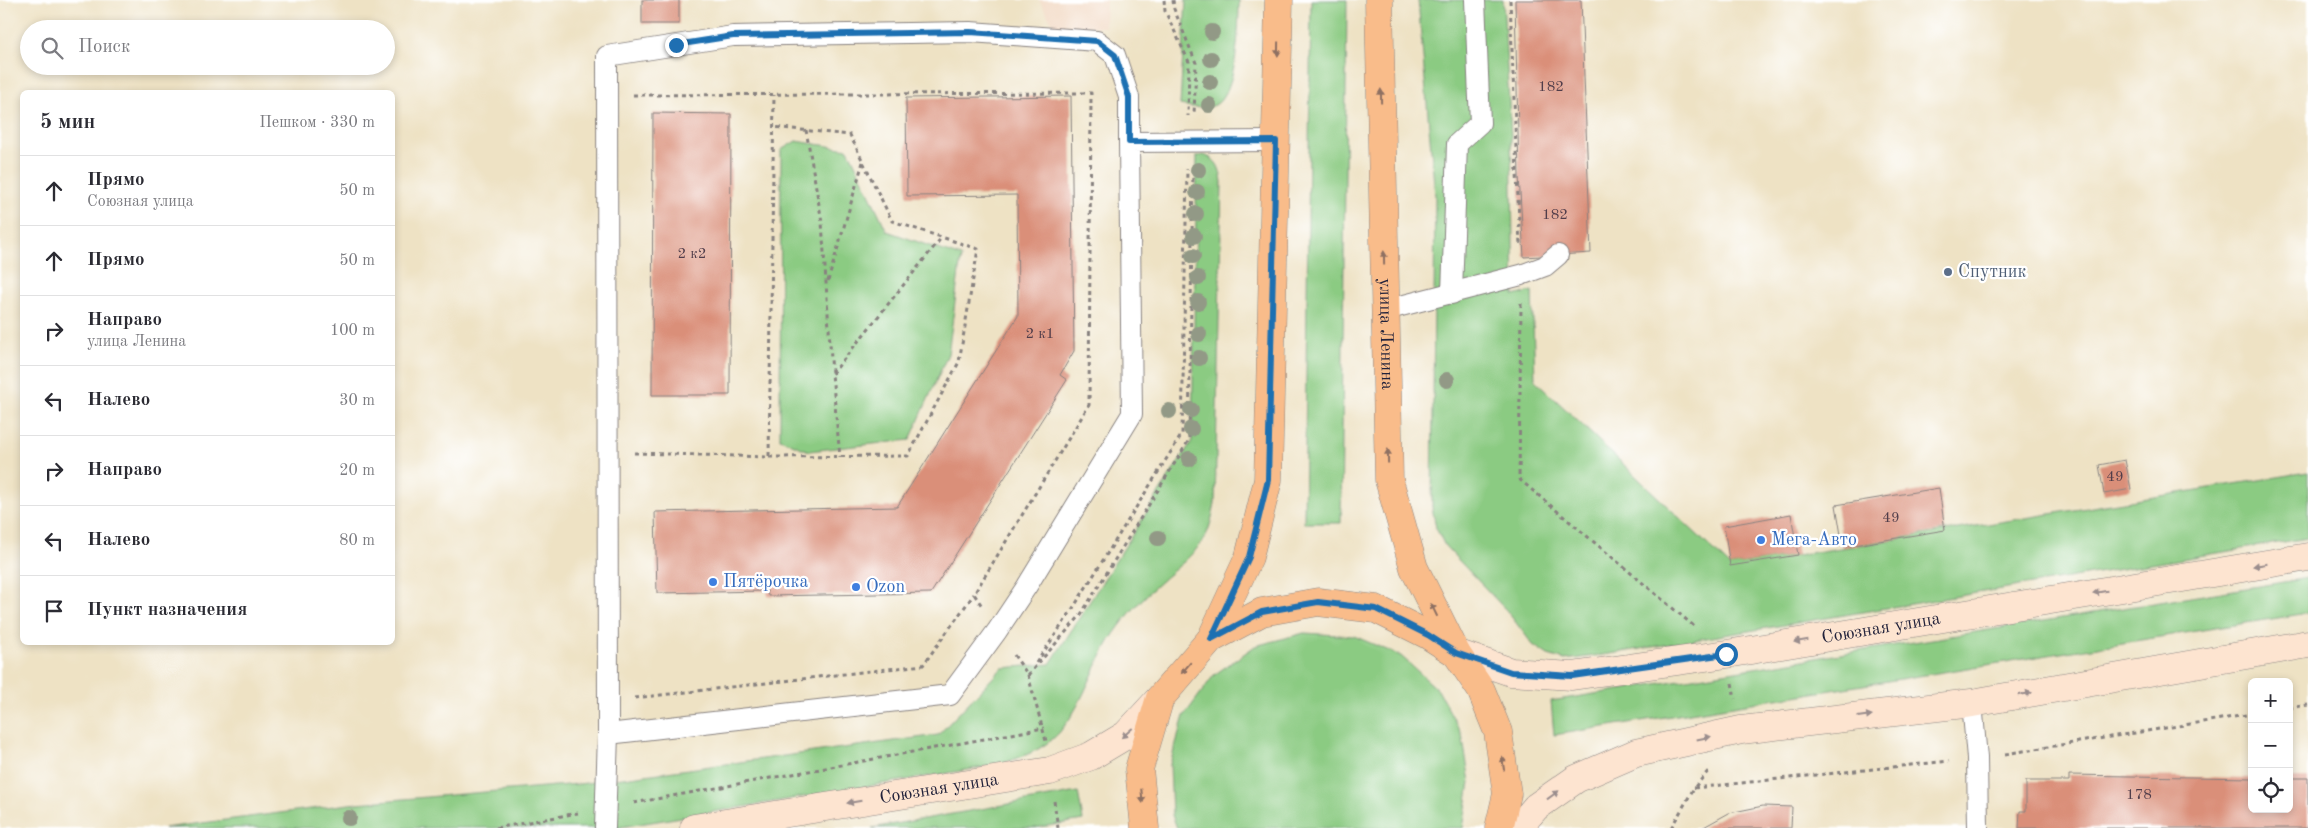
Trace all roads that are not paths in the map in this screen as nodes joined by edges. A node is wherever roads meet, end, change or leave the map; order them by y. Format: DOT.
graph roads {
  1 [pos="1279,0"];
  2 [pos="1379,0"];
  3 [pos="1475,0"];
  4 [pos="1276,141"];
  5 [pos="1129,142"];
  6 [pos="1558,255"];
  7 [pos="1452,294"];
  8 [pos="1385,310"];
  9 [pos="2308,557"];
  10 [pos="1211,639"];
  11 [pos="2308,644"];
  12 [pos="1456,653"];
  13 [pos="1160,698"];
  14 [pos="1972,704"];
  15 [pos="608,734"];
  16 [pos="605,828"];
  17 [pos="694,828"];
  18 [pos="1146,828"];
  19 [pos="1499,828"];
  20 [pos="1518,828"];
  21 [pos="1978,828"];
  1 -- 4 [label="main road, one-way"];
  8 -- 2 [label="main road, улица Ленина, one-way"];
  3 -- 7 [label="lane"];
  4 -- 5 [label="lane"];
  4 -- 10 [label="main road"];
  5 -- 15 [label="lane"];
  5 -- 15 [label="lane"];
  6 -- 7 [label="lane"];
  7 -- 8 [label="lane"];
  12 -- 8 [label="main road, улица Ленина, one-way"];
  9 -- 12 [label="main road, Союзная улица, one-way"];
  10 -- 12 [label="main road"];
  10 -- 13 [label="main road, one-way"];
  14 -- 11 [label="main road, one-way"];
  19 -- 12 [label="main road, улица Ленина, one-way"];
  13 -- 17 [label="main road, Союзная улица, one-way"];
  13 -- 18 [label="main road, one-way"];
  20 -- 14 [label="main road, one-way"];
  14 -- 21 [label="lane"];
  15 -- 16 [label="lane"];
}
